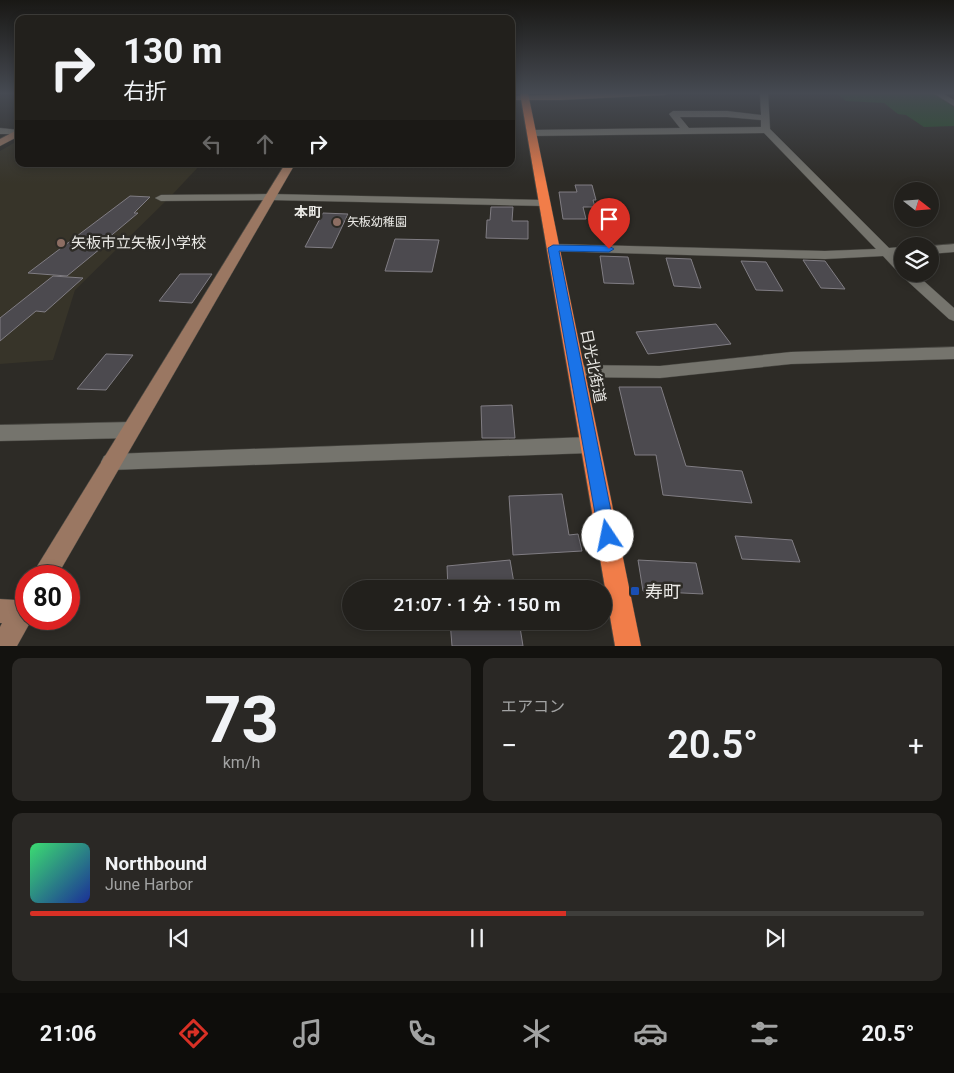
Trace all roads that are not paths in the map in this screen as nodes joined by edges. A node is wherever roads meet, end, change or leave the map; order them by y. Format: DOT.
graph roads {
  1 [pos="528,123"];
  2 [pos="681,123"];
  3 [pos="766,123"];
  4 [pos="766,130"];
  5 [pos="0,131"];
  6 [pos="687,131"];
  7 [pos="15,132"];
  8 [pos="15,134"];
  9 [pos="531,134"];
  10 [pos="0,143"];
  11 [pos="288,167"];
  12 [pos="161,198"];
  13 [pos="270,198"];
  14 [pos="544,202"];
  15 [pos="553,248"];
  16 [pos="954,248"];
  17 [pos="939,249"];
  18 [pos="894,251"];
  19 [pos="885,252"];
  20 [pos="894,260"];
  21 [pos="917,282"];
  22 [pos="954,316"];
  23 [pos="954,353"];
  24 [pos="577,371"];
  25 [pos="130,430"];
  26 [pos="0,433"];
  27 [pos="590,445"];
  28 [pos="111,462"];
  29 [pos="50,565"];
  30 [pos="15,613"];
  31 [pos="2,646"];
  32 [pos="628,646"];
  1 -- 9 [label="highway, 日光北街道"];
  2 -- 6 [label="street"];
  3 -- 4 [label="street"];
  4 -- 6 [label="street"];
  4 -- 19 [label="street"];
  5 -- 7 [label="street"];
  6 -- 9 [label="street"];
  8 -- 10 [label="street"];
  9 -- 14 [label="highway, 日光北街道"];
  11 -- 13 [label="street"];
  12 -- 13 [label="street"];
  13 -- 14 [label="street"];
  13 -- 25 [label="street"];
  14 -- 15 [label="highway, 日光北街道"];
  15 -- 19 [label="street"];
  15 -- 24 [label="highway, 日光北街道"];
  16 -- 17 [label="street"];
  18 -- 19 [label="street"];
  19 -- 20 [label="street"];
  21 -- 22 [label="street"];
  23 -- 24 [label="street"];
  24 -- 27 [label="highway, 日光北街道"];
  25 -- 26 [label="street"];
  25 -- 28 [label="street"];
  27 -- 28 [label="street"];
  27 -- 32 [label="highway, 日光北街道"];
  28 -- 29 [label="street"];
  30 -- 31 [label="street"];
}
